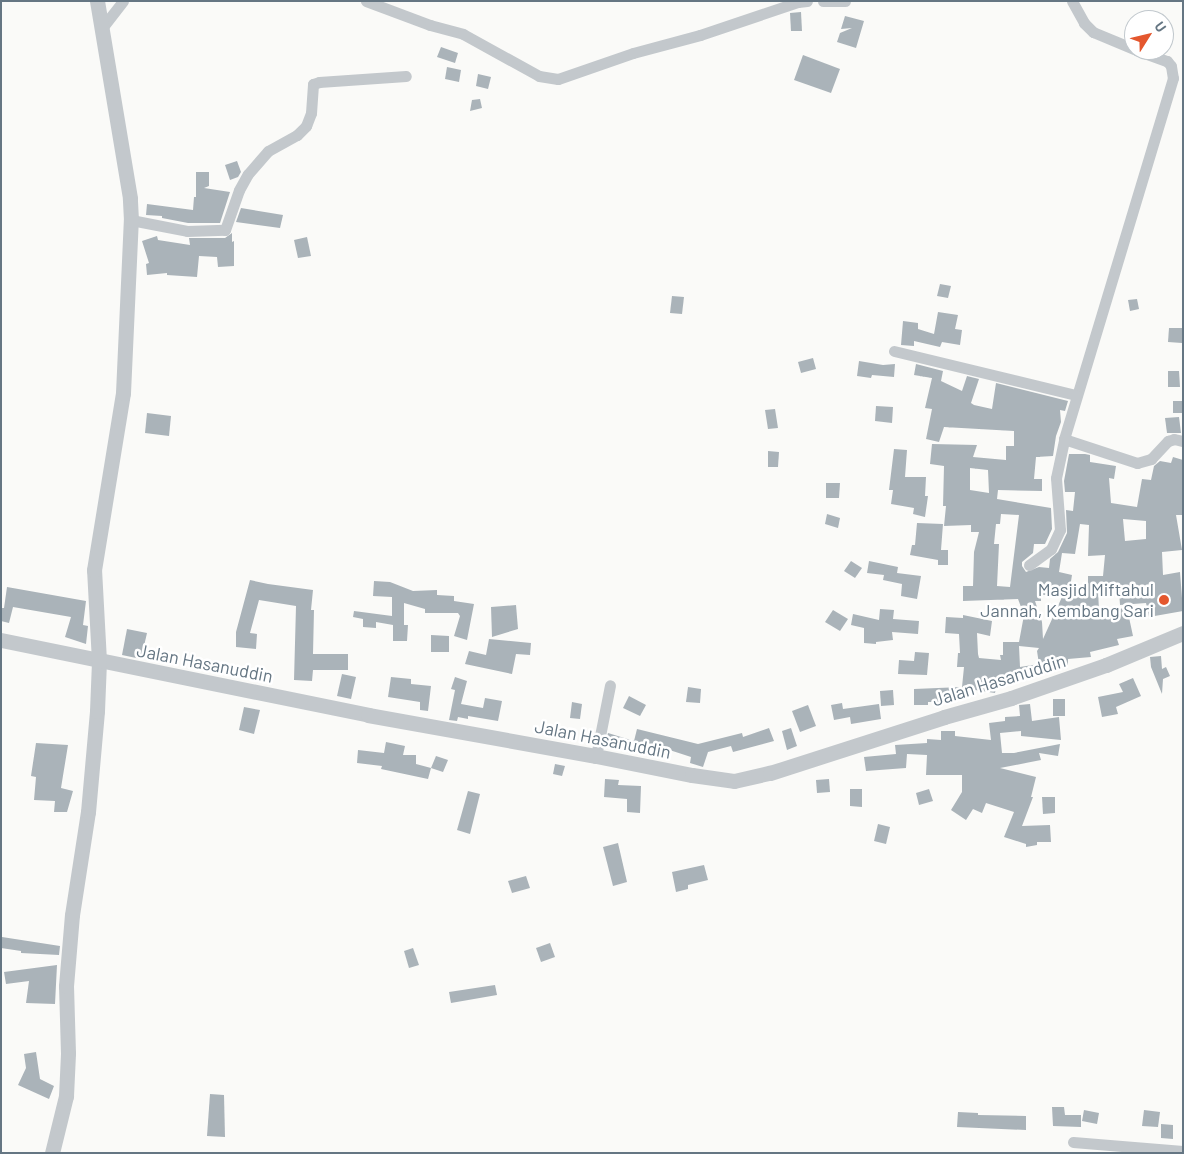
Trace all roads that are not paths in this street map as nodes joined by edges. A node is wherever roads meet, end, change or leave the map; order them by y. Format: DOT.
graph roads {
  1 [pos="97,1"];
  2 [pos="124,1"];
  3 [pos="366,1"];
  4 [pos="806,1"];
  5 [pos="823,1"];
  6 [pos="845,1"];
  7 [pos="1072,1"];
  8 [pos="102,28"];
  9 [pos="1124,45"];
  10 [pos="1164,60"];
  11 [pos="406,76"];
  12 [pos="131,220"];
  13 [pos="894,351"];
  14 [pos="1076,395"];
  15 [pos="1064,439"];
  16 [pos="1183,441"];
  17 [pos="1029,566"];
  18 [pos="1183,633"];
  19 [pos="1,640"];
  20 [pos="99,661"];
  21 [pos="610,685"];
  22 [pos="596,756"];
  23 [pos="1072,1142"];
  24 [pos="1183,1151"];
  25 [pos="52,1153"];
  1 -- 8 [label="street"];
  2 -- 8 [label="street"];
  3 -- 4 [label="street"];
  5 -- 6 [label="street"];
  7 -- 9 [label="street"];
  8 -- 12 [label="street"];
  10 -- 14 [label="street"];
  11 -- 12 [label="street"];
  12 -- 20 [label="street"];
  13 -- 14 [label="street"];
  14 -- 15 [label="street"];
  15 -- 16 [label="street"];
  15 -- 17 [label="street"];
  18 -- 22 [label="street, Jalan Hasanuddin"];
  19 -- 20 [label="street, Jalan Hasanuddin"];
  20 -- 22 [label="street, Jalan Hasanuddin"];
  20 -- 25 [label="street"];
  21 -- 22 [label="street"];
  23 -- 24 [label="street"];
}
